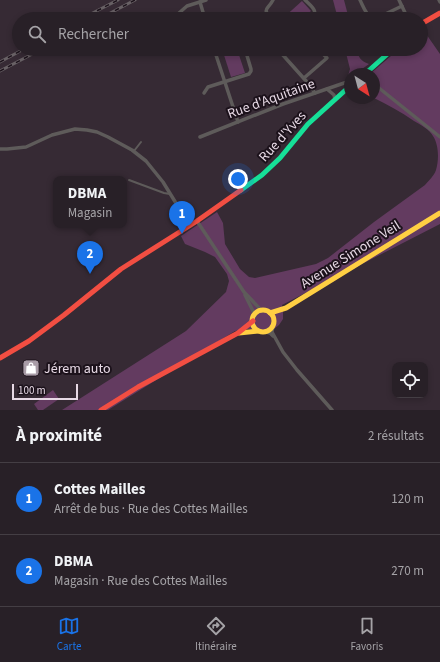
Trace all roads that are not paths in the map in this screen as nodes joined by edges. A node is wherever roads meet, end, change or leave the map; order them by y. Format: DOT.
graph roads {
  1 [pos="206,0"];
  2 [pos="273,0"];
  3 [pos="305,0"];
  4 [pos="360,0"];
  5 [pos="399,0"];
  6 [pos="200,2"];
  7 [pos="402,6"];
  8 [pos="181,12"];
  9 [pos="203,12"];
  10 [pos="266,12"];
  11 [pos="315,12"];
  12 [pos="366,12"];
  13 [pos="389,12"];
  14 [pos="405,12"];
  15 [pos="440,13"];
  16 [pos="428,20"];
  17 [pos="216,56"];
  18 [pos="246,56"];
  19 [pos="284,56"];
  20 [pos="326,56"];
  21 [pos="385,56"];
  22 [pos="372,68"];
  23 [pos="304,78"];
  24 [pos="225,82"];
  25 [pos="344,83"];
  26 [pos="334,86"];
  27 [pos="327,89"];
  28 [pos="380,89"];
  29 [pos="344,91"];
  30 [pos="204,93"];
  31 [pos="315,94"];
  32 [pos="340,95"];
  33 [pos="335,100"];
  34 [pos="238,122"];
  35 [pos="200,137"];
  36 [pos="440,137"];
  37 [pos="141,142"];
  38 [pos="0,149"];
  39 [pos="134,151"];
  40 [pos="129,180"];
  41 [pos="170,194"];
  42 [pos="440,213"];
  43 [pos="197,221"];
  44 [pos="190,226"];
  45 [pos="244,292"];
  46 [pos="286,308"];
  47 [pos="262,311"];
  48 [pos="270,313"];
  49 [pos="255,315"];
  50 [pos="253,321"];
  51 [pos="274,323"];
  52 [pos="258,331"];
  53 [pos="266,332"];
  54 [pos="238,333"];
  55 [pos="276,339"];
  56 [pos="0,358"];
  57 [pos="101,410"];
  58 [pos="332,410"];
  1 -- 6 [label="street"];
  2 -- 10 [label="street"];
  3 -- 11 [label="street"];
  4 -- 12 [label="street"];
  5 -- 7 [label="street"];
  6 -- 8 [label="street"];
  6 -- 9 [label="street"];
  7 -- 13 [label="street"];
  7 -- 14 [label="street"];
  15 -- 16 [label="street"];
  17 -- 24 [label="street"];
  18 -- 24 [label="street"];
  19 -- 23 [label="street"];
  20 -- 23 [label="street"];
  21 -- 22 [label="street"];
  23 -- 31 [label="street"];
  24 -- 30 [label="street"];
  24 -- 34 [label="street"];
  25 -- 26 [label="street, Rue d'Aquitaine"];
  26 -- 27 [label="street, Rue d'Aquitaine"];
  26 -- 32 [label="street"];
  27 -- 31 [label="street, Rue d'Aquitaine"];
  27 -- 33 [label="street"];
  28 -- 36 [label="street"];
  29 -- 32 [label="street, Rue d'Yves"];
  31 -- 34 [label="street, Rue d'Aquitaine"];
  32 -- 33 [label="street, Rue d'Yves"];
  33 -- 43 [label="street, Rue d'Yves"];
  34 -- 35 [label="street, Rue d'Aquitaine"];
  37 -- 39 [label="lane"];
  38 -- 39 [label="street"];
  39 -- 41 [label="street"];
  40 -- 41 [label="lane"];
  41 -- 44 [label="street"];
  42 -- 46 [label="street, Avenue Simone Veil"];
  43 -- 44 [label="street, Rue d'Yves"];
  43 -- 45 [label="street"];
  44 -- 56 [label="street, Rue d'Yves"];
  45 -- 47 [label="street"];
  45 -- 49 [label="street"];
  46 -- 48 [label="street, Avenue Simone Veil"];
  46 -- 51 [label="street"];
  47 -- 48 [label="street"];
  47 -- 49 [label="street"];
  48 -- 51 [label="street"];
  49 -- 50 [label="street"];
  50 -- 52 [label="street"];
  50 -- 54 [label="street"];
  51 -- 53 [label="street"];
  51 -- 55 [label="street"];
  52 -- 53 [label="street"];
  52 -- 54 [label="street"];
  53 -- 55 [label="street"];
  54 -- 57 [label="street"];
  55 -- 58 [label="street"];
}
